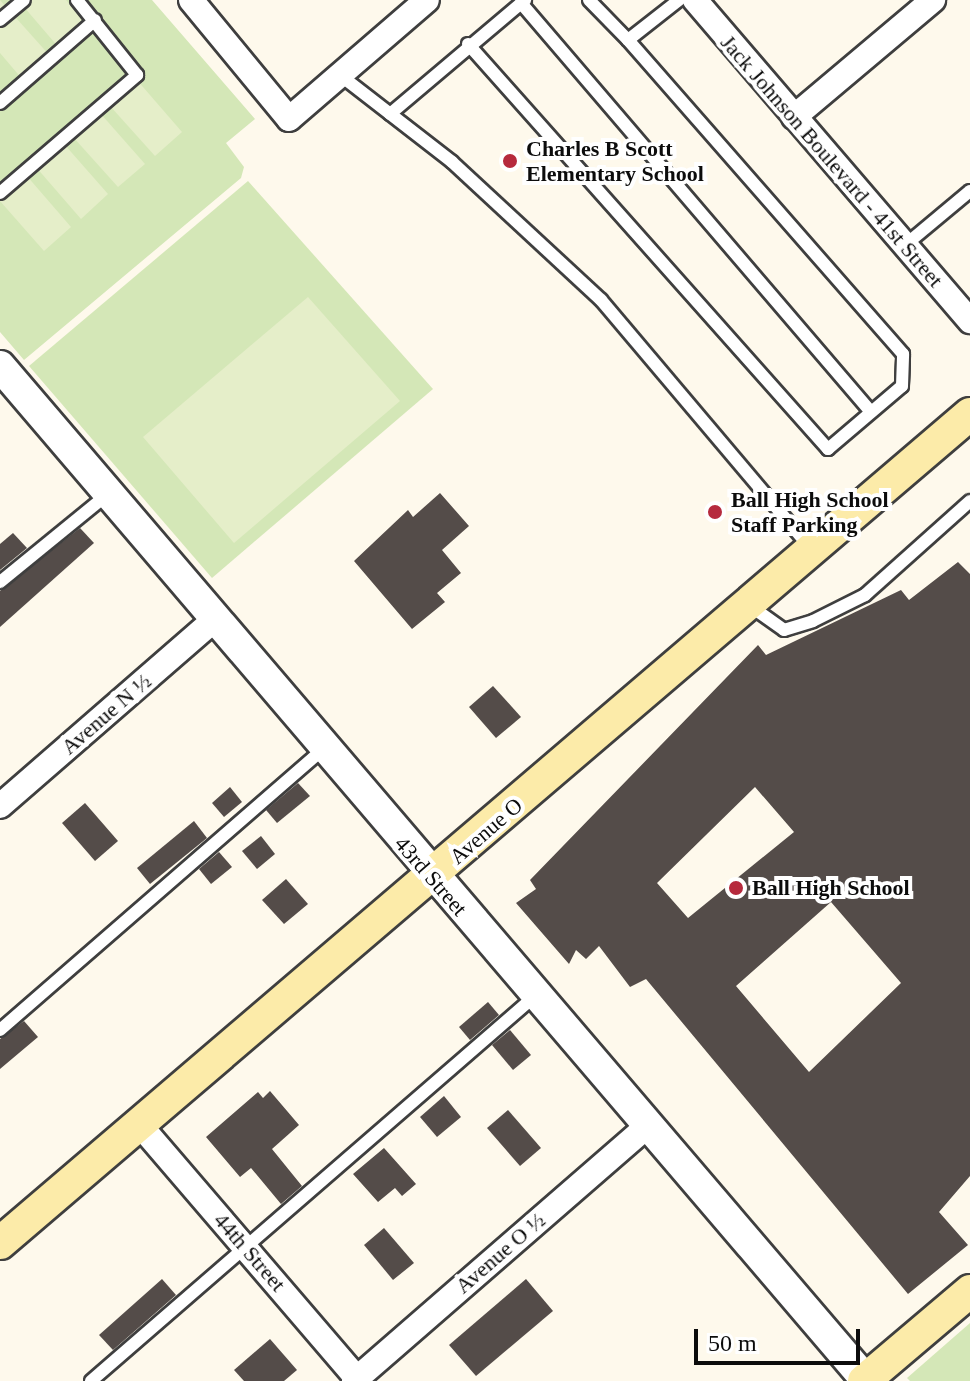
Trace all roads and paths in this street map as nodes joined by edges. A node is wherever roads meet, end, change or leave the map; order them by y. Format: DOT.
graph roads {
  1 [pos="24,0"];
  2 [pos="77,0"];
  3 [pos="191,0"];
  4 [pos="427,0"];
  5 [pos="589,0"];
  6 [pos="679,0"];
  7 [pos="695,0"];
  8 [pos="933,0"];
  9 [pos="523,2"];
  10 [pos="0,20"];
  11 [pos="95,20"];
  12 [pos="628,40"];
  13 [pos="468,44"];
  14 [pos="340,75"];
  15 [pos="0,103"];
  16 [pos="390,114"];
  17 [pos="794,117"];
  18 [pos="970,191"];
  19 [pos="0,193"];
  20 [pos="904,246"];
  21 [pos="970,321"];
  22 [pos="0,366"];
  23 [pos="871,412"];
  24 [pos="970,414"];
  25 [pos="110,492"];
  26 [pos="970,501"];
  27 [pos="812,550"];
  28 [pos="0,582"];
  29 [pos="749,605"];
  30 [pos="212,622"];
  31 [pos="323,749"];
  32 [pos="0,806"];
  33 [pos="431,878"];
  34 [pos="535,996"];
  35 [pos="0,1030"];
  36 [pos="139,1124"];
  37 [pos="647,1126"];
  38 [pos="0,1243"];
  39 [pos="247,1247"];
  40 [pos="970,1291"];
  41 [pos="357,1380"];
  42 [pos="91,1381"];
  43 [pos="866,1381"];
  1 -- 10 [label="lane"];
  2 -- 11 [label="lane"];
  3 -- 14 [label="street"];
  4 -- 14 [label="street"];
  5 -- 12 [label="lane"];
  6 -- 12 [label="lane"];
  7 -- 17 [label="street, Jack Johnson Boulevard - 41st Street"];
  8 -- 17 [label="street"];
  9 -- 13 [label="lane"];
  9 -- 23 [label="lane"];
  11 -- 15 [label="lane"];
  11 -- 19 [label="lane"];
  12 -- 23 [label="lane"];
  13 -- 16 [label="lane"];
  13 -- 23 [label="lane"];
  14 -- 16 [label="lane"];
  16 -- 27 [label="lane"];
  17 -- 20 [label="street, Jack Johnson Boulevard - 41st Street"];
  18 -- 20 [label="lane"];
  20 -- 21 [label="street, Jack Johnson Boulevard - 41st Street"];
  22 -- 25 [label="street, 43rd Street"];
  24 -- 27 [label="main road, Avenue O"];
  25 -- 28 [label="lane"];
  25 -- 30 [label="street, 43rd Street"];
  26 -- 29 [label="lane"];
  27 -- 29 [label="main road, Avenue O"];
  29 -- 33 [label="main road, Avenue O"];
  30 -- 31 [label="street, 43rd Street"];
  30 -- 32 [label="street, Avenue N ½"];
  31 -- 33 [label="street, 43rd Street"];
  31 -- 35 [label="lane"];
  33 -- 34 [label="street, 43rd Street"];
  33 -- 36 [label="main road, Avenue O"];
  34 -- 37 [label="street, 43rd Street"];
  34 -- 39 [label="lane"];
  36 -- 38 [label="main road, Avenue O"];
  36 -- 39 [label="street, 44th Street"];
  37 -- 41 [label="street, Avenue O ½"];
  37 -- 43 [label="street, 43rd Street"];
  39 -- 41 [label="street, 44th Street"];
  39 -- 42 [label="lane"];
  40 -- 43 [label="main road"];
}
